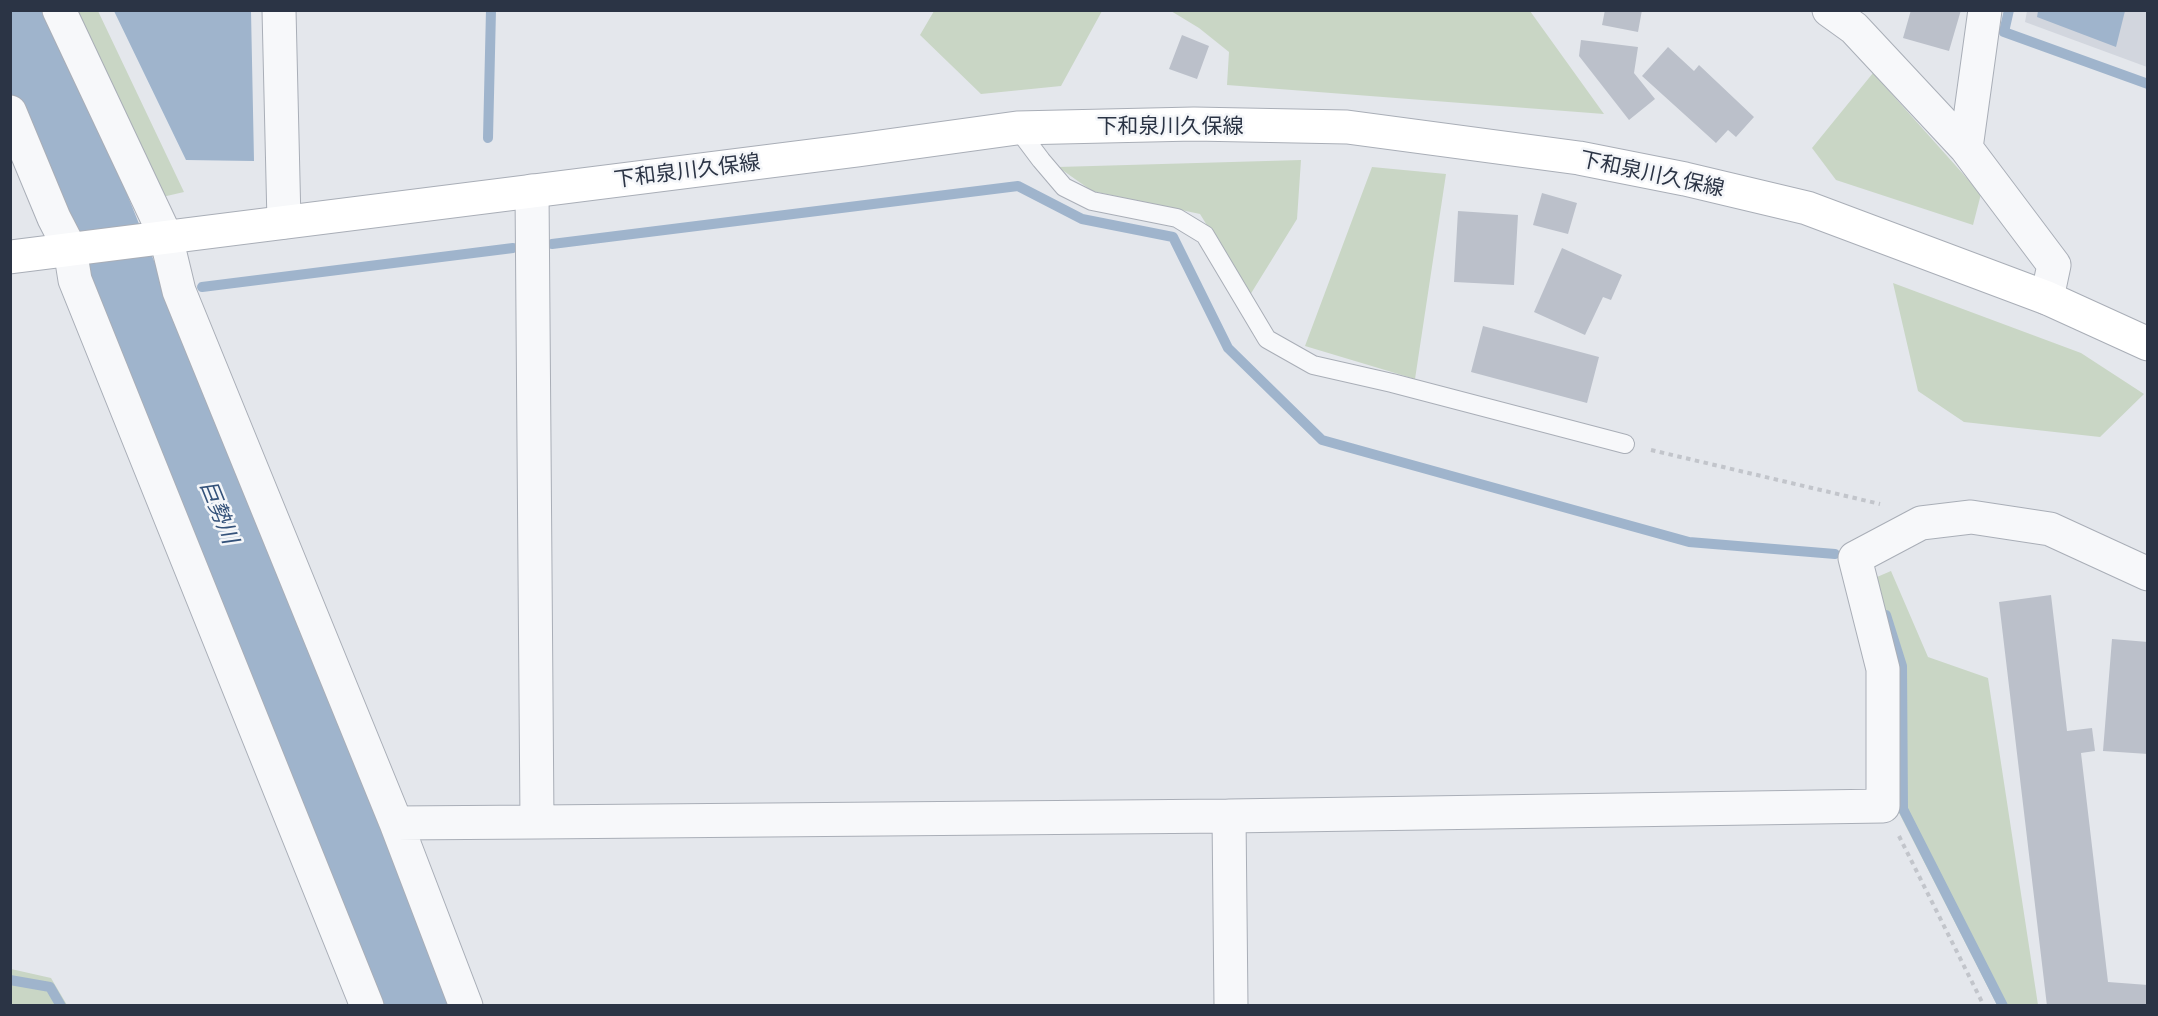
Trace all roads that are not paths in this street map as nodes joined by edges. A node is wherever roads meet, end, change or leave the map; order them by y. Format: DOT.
graph roads {
  1 [pos="59,10"];
  2 [pos="279,10"];
  3 [pos="1829,10"];
  4 [pos="1985,10"];
  5 [pos="10,112"];
  6 [pos="1017,128"];
  7 [pos="1966,148"];
  8 [pos="532,191"];
  9 [pos="284,222"];
  10 [pos="166,237"];
  11 [pos="70,249"];
  12 [pos="10,257"];
  13 [pos="2048,298"];
  14 [pos="2148,344"];
  15 [pos="1625,444"];
  16 [pos="2148,574"];
  17 [pos="1229,816"];
  18 [pos="537,822"];
  19 [pos="396,823"];
  20 [pos="367,1005"];
  21 [pos="466,1005"];
  22 [pos="1231,1005"];
  1 -- 10 [label="street"];
  2 -- 9 [label="street"];
  3 -- 7 [label="street"];
  4 -- 7 [label="street"];
  5 -- 11 [label="street"];
  6 -- 8 [label="street, 下和泉川久保線"];
  6 -- 13 [label="street, 下和泉川久保線"];
  6 -- 15 [label="lane"];
  7 -- 13 [label="street"];
  8 -- 9 [label="street, 下和泉川久保線"];
  8 -- 18 [label="street"];
  9 -- 10 [label="street, 下和泉川久保線"];
  10 -- 11 [label="street, 下和泉川久保線"];
  10 -- 19 [label="street"];
  11 -- 12 [label="street"];
  11 -- 20 [label="street"];
  13 -- 14 [label="street, 下和泉川久保線"];
  16 -- 17 [label="street"];
  17 -- 18 [label="street"];
  17 -- 22 [label="street"];
  18 -- 19 [label="street"];
  19 -- 21 [label="street"];
}
